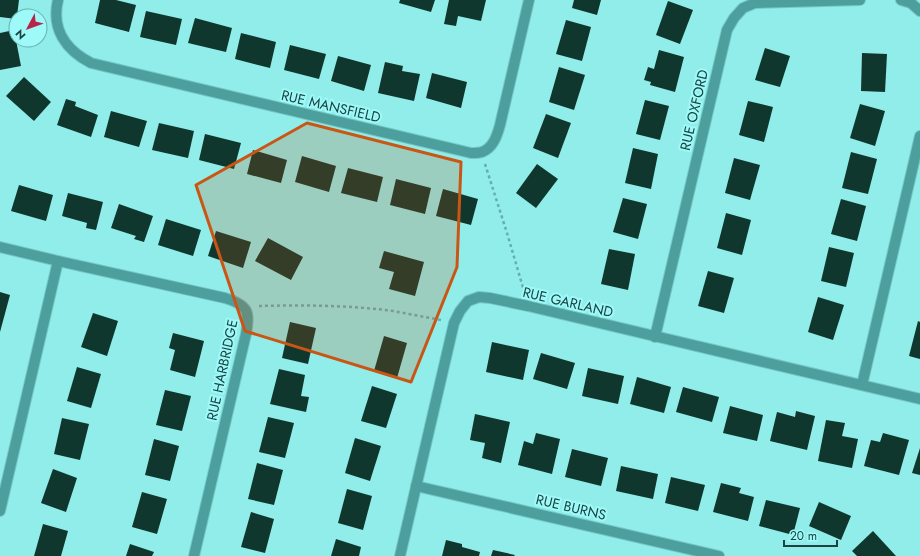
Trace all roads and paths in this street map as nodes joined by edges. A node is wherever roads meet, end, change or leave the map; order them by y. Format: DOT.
graph roads {
  1 [pos="58,0"];
  2 [pos="529,0"];
  3 [pos="860,0"];
  4 [pos="901,0"];
  5 [pos="920,11"];
  6 [pos="920,136"];
  7 [pos="481,152"];
  8 [pos="0,247"];
  9 [pos="58,261"];
  10 [pos="242,306"];
  11 [pos="528,306"];
  12 [pos="454,323"];
  13 [pos="654,337"];
  14 [pos="862,385"];
  15 [pos="920,399"];
  16 [pos="416,486"];
  17 [pos="0,511"];
  18 [pos="194,556"];
  19 [pos="400,556"];
  20 [pos="719,556"];
  1 -- 7 [label="street, RUE MANSFIELD"];
  2 -- 7 [label="street"];
  3 -- 13 [label="street, RUE OXFORD"];
  4 -- 5 [label="street"];
  6 -- 14 [label="street"];
  7 -- 11 [label="path"];
  8 -- 9 [label="street, RUE HARBRIDGE"];
  9 -- 10 [label="street, RUE HARBRIDGE"];
  9 -- 17 [label="street"];
  10 -- 12 [label="path"];
  10 -- 18 [label="street, RUE HARBRIDGE"];
  11 -- 12 [label="street, RUE GARLAND"];
  11 -- 13 [label="street, RUE GARLAND"];
  12 -- 16 [label="street, RUE GARLAND"];
  13 -- 14 [label="street, RUE GARLAND"];
  14 -- 15 [label="street, RUE GARLAND"];
  16 -- 19 [label="street, RUE GARLAND"];
  16 -- 20 [label="street, RUE BURNS"];
}
